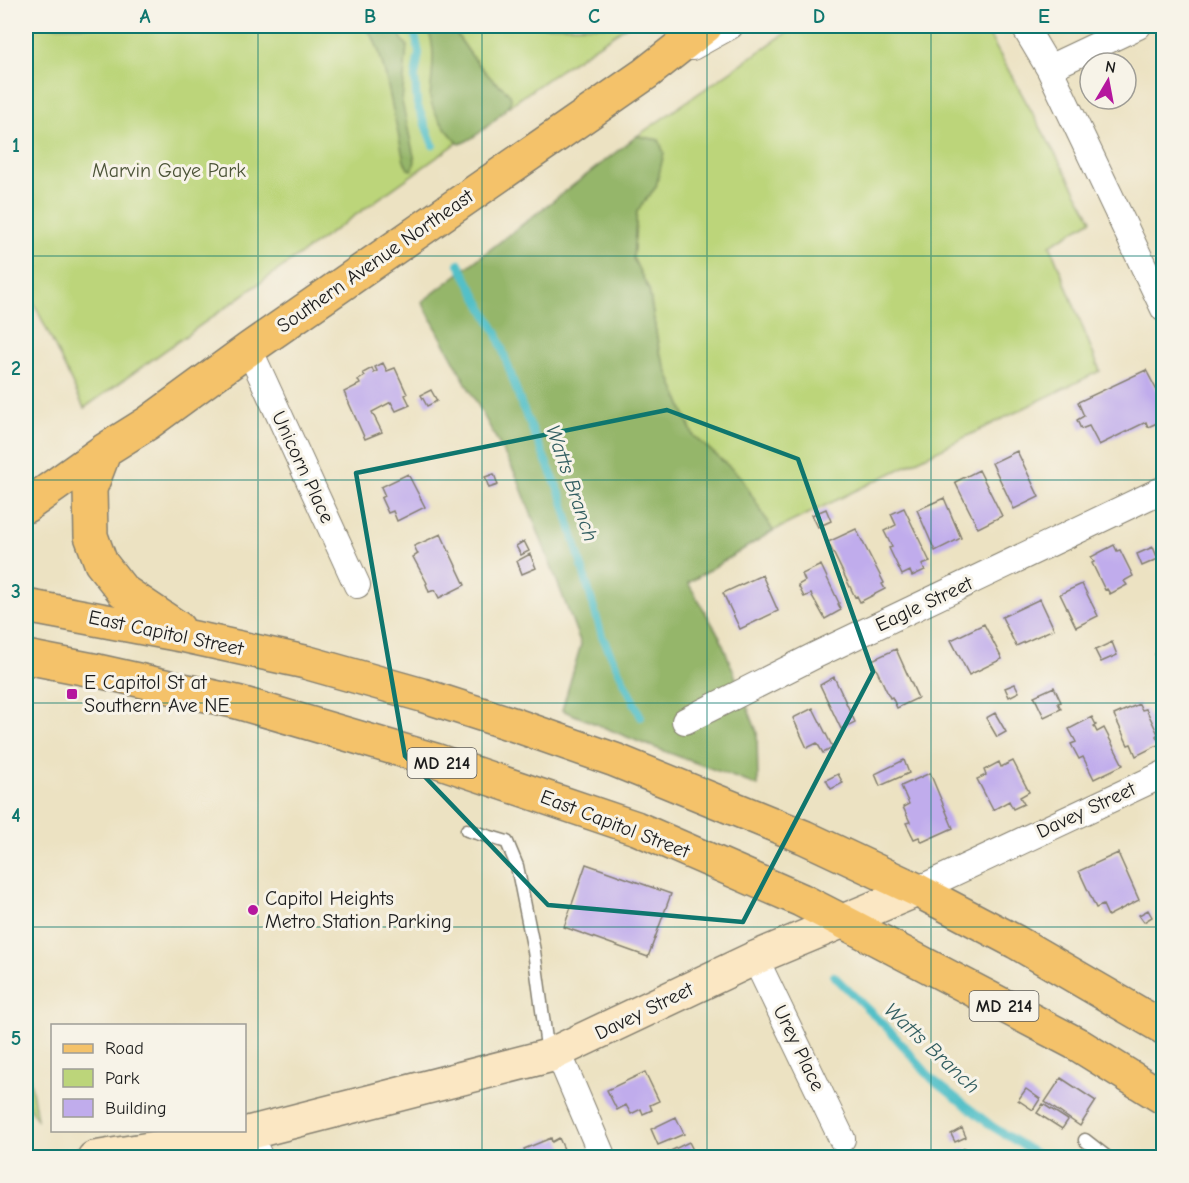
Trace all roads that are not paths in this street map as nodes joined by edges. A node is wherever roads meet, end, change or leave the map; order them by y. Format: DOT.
graph roads {
  1 [pos="706,26"];
  2 [pos="730,26"];
  3 [pos="1024,26"];
  4 [pos="1138,26"];
  5 [pos="1048,68"];
  6 [pos="645,74"];
  7 [pos="1161,298"];
  8 [pos="249,349"];
  9 [pos="105,450"];
  10 [pos="1164,489"];
  11 [pos="26,506"];
  12 [pos="357,585"];
  13 [pos="26,606"];
  14 [pos="192,637"];
  15 [pos="26,657"];
  16 [pos="685,721"];
  17 [pos="1164,774"];
  18 [pos="467,830"];
  19 [pos="916,890"];
  20 [pos="842,921"];
  21 [pos="754,958"];
  22 [pos="1164,1028"];
  23 [pos="553,1054"];
  24 [pos="1164,1098"];
  25 [pos="842,1139"];
  26 [pos="1085,1140"];
  27 [pos="254,1145"];
  28 [pos="26,1153"];
  29 [pos="26,1158"];
  30 [pos="94,1158"];
  31 [pos="603,1158"];
  32 [pos="1108,1158"];
  1 -- 6 [label="main road"];
  2 -- 6 [label="street, Southern Avenue Northeast"];
  3 -- 5 [label="street"];
  4 -- 5 [label="street"];
  5 -- 7 [label="street"];
  6 -- 8 [label="main road, Southern Avenue Northeast"];
  8 -- 9 [label="main road, Southern Avenue Northeast"];
  8 -- 12 [label="street, Unicorn Place"];
  9 -- 11 [label="main road, Southern Avenue Northeast"];
  9 -- 14 [label="main road"];
  10 -- 16 [label="street, Eagle Street"];
  13 -- 14 [label="main road, East Capitol Street"];
  14 -- 19 [label="main road, East Capitol Street"];
  15 -- 20 [label="main road, East Capitol Street / MD 214"];
  17 -- 19 [label="street, Davey Street"];
  18 -- 23 [label="lane"];
  19 -- 20 [label="street, Davey Street"];
  19 -- 22 [label="main road, East Capitol Street"];
  20 -- 21 [label="street, Davey Street"];
  20 -- 24 [label="main road, East Capitol Street / MD 214"];
  21 -- 23 [label="street, Davey Street"];
  21 -- 25 [label="street, Urey Place"];
  23 -- 27 [label="street, Davey Street"];
  23 -- 31 [label="street"];
  26 -- 32 [label="lane"];
  27 -- 30 [label="street, Davey Street"];
  28 -- 29 [label="lane"];
}
